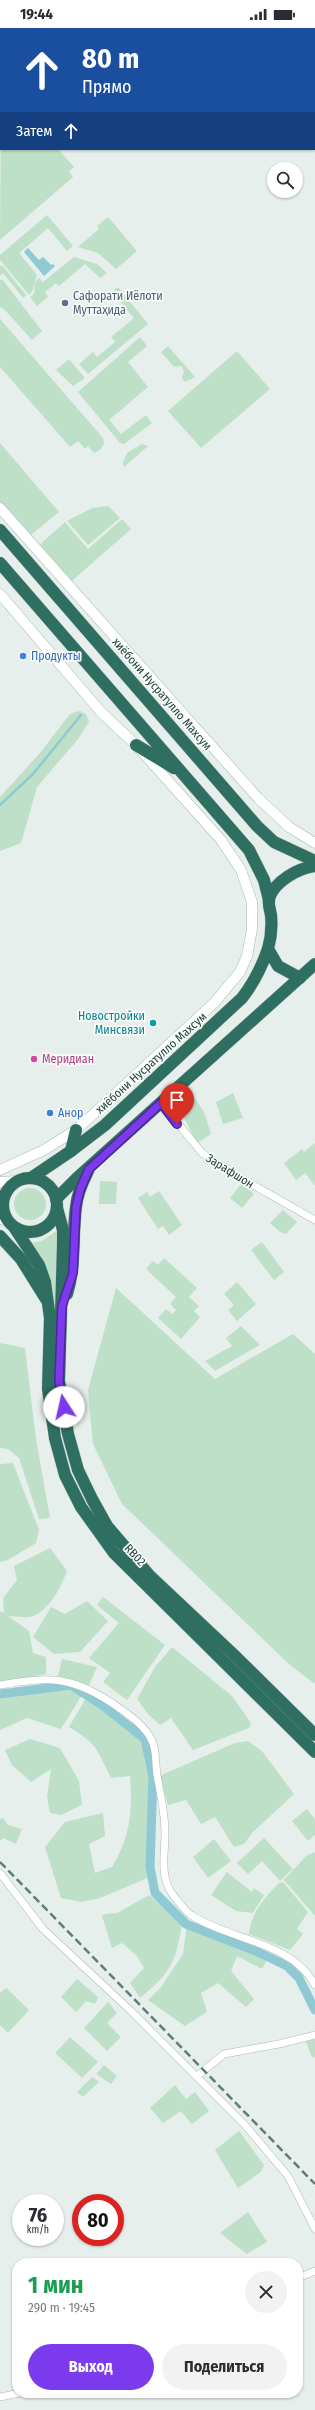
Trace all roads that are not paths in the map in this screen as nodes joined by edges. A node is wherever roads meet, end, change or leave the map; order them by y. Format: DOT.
graph roads {
  1 [pos="0,508"];
  2 [pos="0,530"];
  3 [pos="0,563"];
  4 [pos="0,594"];
  5 [pos="136,745"];
  6 [pos="183,772"];
  7 [pos="315,844"];
  8 [pos="315,861"];
  9 [pos="315,866"];
  10 [pos="269,900"];
  11 [pos="268,949"];
  12 [pos="315,964"];
  13 [pos="300,978"];
  14 [pos="161,1103"];
  15 [pos="76,1130"];
  16 [pos="71,1151"];
  17 [pos="89,1169"];
  18 [pos="0,1170"];
  19 [pos="31,1178"];
  20 [pos="17,1181"];
  21 [pos="0,1182"];
  22 [pos="57,1204"];
  23 [pos="315,1220"];
  24 [pos="8,1222"];
  25 [pos="0,1236"];
  26 [pos="49,1303"];
  27 [pos="62,1306"];
  28 [pos="0,1685"];
  29 [pos="315,1735"];
  30 [pos="315,1752"];
  31 [pos="0,1873"];
  32 [pos="315,1985"];
  33 [pos="315,2035"];
  34 [pos="197,2076"];
  35 [pos="315,2230"];
  36 [pos="315,2271"];
  37 [pos="303,2276"];
  38 [pos="12,2395"];
  39 [pos="0,2397"];
  1 -- 7 [label="street"];
  2 -- 8 [label="highway, хиёбони Нусратулло Махсум"];
  3 -- 6 [label="highway"];
  4 -- 5 [label="street"];
  5 -- 6 [label="highway"];
  5 -- 15 [label="street"];
  6 -- 10 [label="highway"];
  9 -- 10 [label="highway"];
  10 -- 11 [label="highway, хиёбони Нусратулло Махсум"];
  11 -- 13 [label="highway"];
  11 -- 16 [label="highway, хиёбони Нусратулло Махсум"];
  12 -- 13 [label="highway"];
  13 -- 14 [label="highway"];
  14 -- 17 [label="highway"];
  14 -- 23 [label="street, Зарафшон"];
  15 -- 16 [label="highway"];
  15 -- 18 [label="street"];
  16 -- 19 [label="highway, хиёбони Нусратулло Махсум"];
  17 -- 22 [label="highway"];
  17 -- 27 [label="highway"];
  19 -- 20 [label="highway"];
  19 -- 22 [label="highway"];
  20 -- 21 [label="street"];
  20 -- 24 [label="highway"];
  22 -- 24 [label="highway"];
  22 -- 27 [label="highway"];
  24 -- 26 [label="highway, RB02"];
  25 -- 26 [label="highway"];
  26 -- 30 [label="highway, RB02"];
  27 -- 29 [label="highway, RB02"];
  28 -- 32 [label="street"];
  31 -- 34 [label="street"];
  33 -- 34 [label="street"];
  34 -- 35 [label="street"];
  36 -- 37 [label="street"];
  38 -- 39 [label="street"];
}
